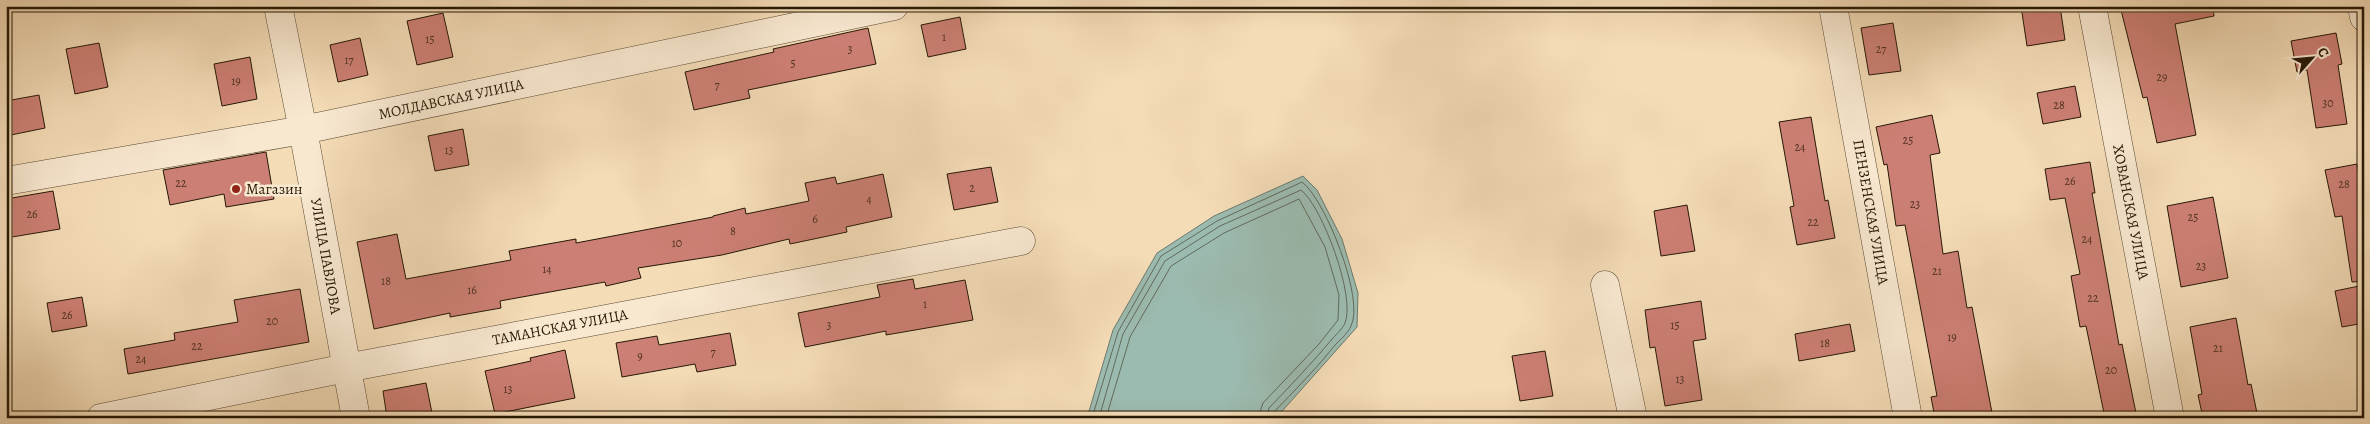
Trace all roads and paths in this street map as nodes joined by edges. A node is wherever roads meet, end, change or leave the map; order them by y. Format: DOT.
graph roads {
  1 [pos="278,6"];
  2 [pos="894,6"];
  3 [pos="1833,6"];
  4 [pos="2092,6"];
  5 [pos="2362,6"];
  6 [pos="2364,17"];
  7 [pos="303,130"];
  8 [pos="6,181"];
  9 [pos="1021,241"];
  10 [pos="1605,285"];
  11 [pos="346,368"];
  12 [pos="101,418"];
  13 [pos="356,418"];
  14 [pos="1633,418"];
  15 [pos="1908,418"];
  16 [pos="2170,418"];
  1 -- 7 [label="street, УЛИЦА ПАВЛОВА"];
  2 -- 7 [label="street, МОЛДАВСКАЯ УЛИЦА"];
  3 -- 15 [label="street, ПЕНЗЕНСКАЯ УЛИЦА"];
  4 -- 16 [label="street, ХОВАНСКАЯ УЛИЦА"];
  5 -- 6 [label="street"];
  7 -- 8 [label="street, МОЛДАВСКАЯ УЛИЦА"];
  7 -- 11 [label="street, УЛИЦА ПАВЛОВА"];
  9 -- 11 [label="street, ТАМАНСКАЯ УЛИЦА"];
  10 -- 14 [label="street"];
  11 -- 12 [label="street, ТАМАНСКАЯ УЛИЦА"];
  11 -- 13 [label="street, УЛИЦА ПАВЛОВА"];
}
